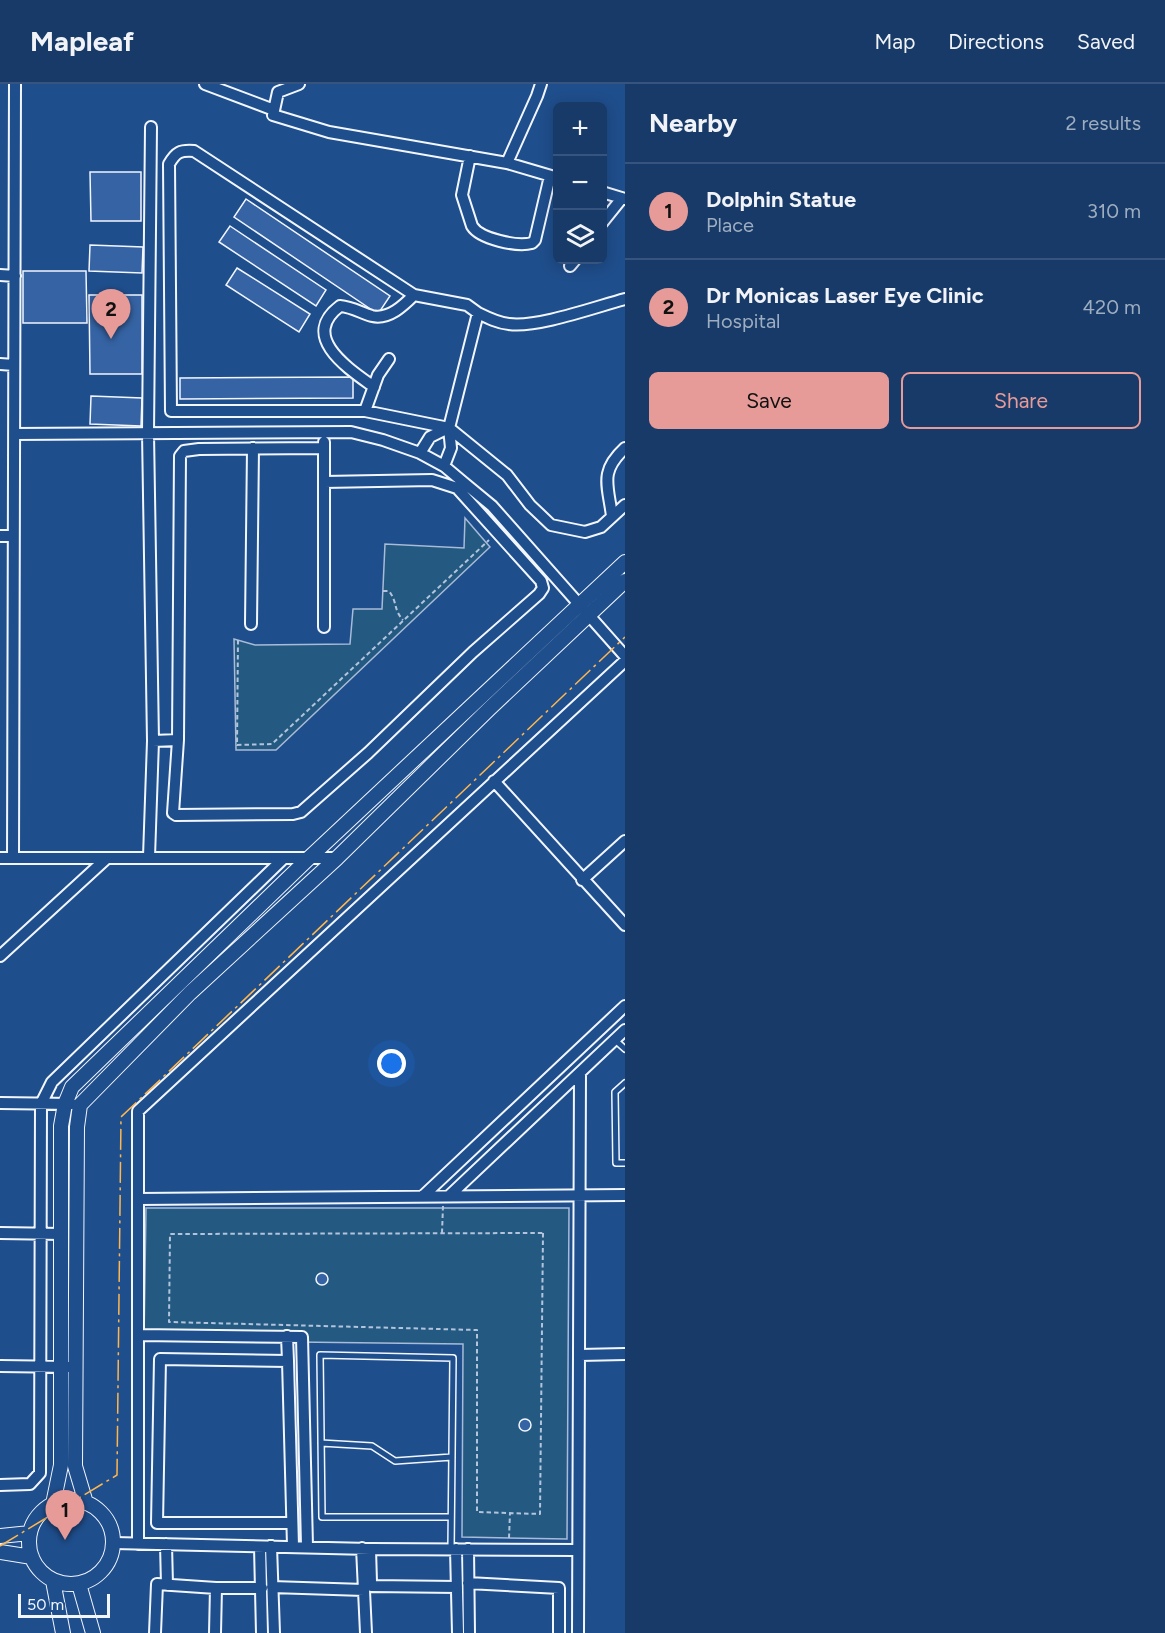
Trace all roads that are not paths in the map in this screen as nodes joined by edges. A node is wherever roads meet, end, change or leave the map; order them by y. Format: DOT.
graph roads {
  1 [pos="205,84"];
  2 [pos="299,84"];
  3 [pos="541,84"];
  4 [pos="15,89"];
  5 [pos="274,110"];
  6 [pos="151,126"];
  7 [pos="470,156"];
  8 [pos="507,163"];
  9 [pos="553,177"];
  10 [pos="553,180"];
  11 [pos="607,193"];
  12 [pos="624,198"];
  13 [pos="607,219"];
  14 [pos="0,275"];
  15 [pos="15,276"];
  16 [pos="414,295"];
  17 [pos="625,299"];
  18 [pos="478,313"];
  19 [pos="389,359"];
  20 [pos="0,364"];
  21 [pos="14,365"];
  22 [pos="374,387"];
  23 [pos="365,411"];
  24 [pos="449,428"];
  25 [pos="324,432"];
  26 [pos="148,433"];
  27 [pos="14,434"];
  28 [pos="252,448"];
  29 [pos="324,448"];
  30 [pos="625,448"];
  31 [pos="420,453"];
  32 [pos="444,466"];
  33 [pos="324,482"];
  34 [pos="625,505"];
  35 [pos="612,516"];
  36 [pos="0,536"];
  37 [pos="13,536"];
  38 [pos="625,562"];
  39 [pos="625,581"];
  40 [pos="584,610"];
  41 [pos="251,624"];
  42 [pos="324,627"];
  43 [pos="625,656"];
  44 [pos="625,661"];
  45 [pos="178,740"];
  46 [pos="153,741"];
  47 [pos="494,781"];
  48 [pos="625,841"];
  49 [pos="149,857"];
  50 [pos="0,858"];
  51 [pos="13,858"];
  52 [pos="107,858"];
  53 [pos="284,858"];
  54 [pos="309,858"];
  55 [pos="337,858"];
  56 [pos="582,880"];
  57 [pos="625,925"];
  58 [pos="0,956"];
  59 [pos="625,1006"];
  60 [pos="625,1030"];
  61 [pos="615,1040"];
  62 [pos="625,1049"];
  63 [pos="580,1073"];
  64 [pos="625,1083"];
  65 [pos="0,1103"];
  66 [pos="41,1104"];
  67 [pos="64,1104"];
  68 [pos="80,1105"];
  69 [pos="625,1163"];
  70 [pos="625,1195"];
  71 [pos="423,1196"];
  72 [pos="446,1196"];
  73 [pos="580,1196"];
  74 [pos="139,1199"];
  75 [pos="0,1233"];
  76 [pos="40,1234"];
  77 [pos="62,1234"];
  78 [pos="139,1335"];
  79 [pos="287,1336"];
  80 [pos="625,1354"];
  81 [pos="580,1355"];
  82 [pos="288,1361"];
  83 [pos="0,1366"];
  84 [pos="39,1367"];
  85 [pos="68,1367"];
  86 [pos="321,1443"];
  87 [pos="452,1457"];
  88 [pos="0,1485"];
  89 [pos="86,1503"];
  90 [pos="53,1504"];
  91 [pos="451,1517"];
  92 [pos="292,1523"];
  93 [pos="30,1533"];
  94 [pos="0,1536"];
  95 [pos="114,1543"];
  96 [pos="138,1544"];
  97 [pos="166,1544"];
  98 [pos="266,1546"];
  99 [pos="293,1546"];
  100 [pos="307,1546"];
  101 [pos="366,1549"];
  102 [pos="453,1549"];
  103 [pos="468,1549"];
  104 [pos="578,1550"];
  105 [pos="0,1552"];
  106 [pos="32,1557"];
  107 [pos="53,1581"];
  108 [pos="80,1584"];
  109 [pos="167,1585"];
  110 [pos="462,1585"];
  111 [pos="269,1586"];
  112 [pos="366,1587"];
  113 [pos="216,1588"];
  114 [pos="63,1633"];
  115 [pos="93,1633"];
  116 [pos="155,1633"];
  117 [pos="215,1633"];
  118 [pos="262,1633"];
  119 [pos="274,1633"];
  120 [pos="366,1633"];
  121 [pos="373,1633"];
  122 [pos="458,1633"];
  123 [pos="469,1633"];
  124 [pos="559,1633"];
  125 [pos="578,1633"];
  1 -- 5 [label="street"];
  2 -- 5 [label="street"];
  3 -- 8 [label="street"];
  4 -- 15 [label="street"];
  5 -- 7 [label="street"];
  6 -- 26 [label="street"];
  7 -- 8 [label="street"];
  7 -- 10 [label="street"];
  8 -- 9 [label="street"];
  11 -- 12 [label="street"];
  12 -- 13 [label="street"];
  14 -- 15 [label="street"];
  15 -- 21 [label="street"];
  16 -- 18 [label="street"];
  16 -- 22 [label="street"];
  16 -- 23 [label="street"];
  17 -- 18 [label="street"];
  18 -- 24 [label="street"];
  19 -- 22 [label="street"];
  20 -- 21 [label="street"];
  21 -- 27 [label="street"];
  22 -- 23 [label="street"];
  23 -- 24 [label="street"];
  24 -- 31 [label="street"];
  24 -- 32 [label="street"];
  24 -- 35 [label="street"];
  25 -- 26 [label="street"];
  25 -- 29 [label="street"];
  25 -- 31 [label="street"];
  26 -- 27 [label="street"];
  26 -- 46 [label="street"];
  27 -- 37 [label="street"];
  28 -- 29 [label="street"];
  28 -- 41 [label="street"];
  28 -- 45 [label="street"];
  29 -- 33 [label="street"];
  30 -- 35 [label="street"];
  31 -- 32 [label="street"];
  32 -- 40 [label="street"];
  33 -- 42 [label="street"];
  33 -- 45 [label="street"];
  34 -- 35 [label="street"];
  36 -- 37 [label="street"];
  37 -- 51 [label="street"];
  38 -- 40 [label="street"];
  39 -- 40 [label="street"];
  40 -- 43 [label="street"];
  40 -- 54 [label="street"];
  40 -- 55 [label="street"];
  44 -- 47 [label="street"];
  45 -- 46 [label="street"];
  46 -- 49 [label="street"];
  47 -- 56 [label="street"];
  47 -- 74 [label="street"];
  48 -- 56 [label="street"];
  49 -- 52 [label="street"];
  49 -- 53 [label="street"];
  50 -- 51 [label="street"];
  51 -- 52 [label="street"];
  52 -- 58 [label="street"];
  53 -- 54 [label="street"];
  53 -- 66 [label="street"];
  54 -- 55 [label="street"];
  54 -- 67 [label="street"];
  55 -- 68 [label="street"];
  56 -- 57 [label="street"];
  59 -- 71 [label="street"];
  60 -- 61 [label="street"];
  61 -- 62 [label="lane"];
  61 -- 63 [label="street"];
  63 -- 72 [label="street"];
  63 -- 73 [label="street"];
  64 -- 69 [label="lane"];
  65 -- 66 [label="street"];
  66 -- 67 [label="street"];
  66 -- 76 [label="street"];
  67 -- 68 [label="street"];
  67 -- 77 [label="street"];
  68 -- 85 [label="street"];
  70 -- 73 [label="street"];
  71 -- 72 [label="street"];
  71 -- 74 [label="street"];
  72 -- 73 [label="street"];
  73 -- 81 [label="street"];
  74 -- 78 [label="street"];
  75 -- 76 [label="street"];
  76 -- 77 [label="street"];
  76 -- 84 [label="street"];
  77 -- 85 [label="street"];
  78 -- 79 [label="street"];
  78 -- 96 [label="street"];
  79 -- 82 [label="street"];
  79 -- 100 [label="street"];
  80 -- 81 [label="street"];
  81 -- 104 [label="street"];
  82 -- 92 [label="street"];
  82 -- 92 [label="street"];
  83 -- 84 [label="street"];
  84 -- 85 [label="street"];
  84 -- 88 [label="street"];
  85 -- 89 [label="street"];
  85 -- 90 [label="street"];
  86 -- 87 [label="lane"];
  86 -- 87 [label="lane"];
  86 -- 91 [label="lane"];
  87 -- 91 [label="lane"];
  89 -- 90 [label="street"];
  89 -- 95 [label="street"];
  90 -- 93 [label="street"];
  91 -- 102 [label="lane"];
  92 -- 99 [label="street"];
  93 -- 94 [label="street"];
  93 -- 106 [label="street"];
  95 -- 96 [label="street"];
  95 -- 108 [label="street"];
  96 -- 97 [label="street"];
  97 -- 98 [label="street"];
  97 -- 109 [label="street"];
  98 -- 99 [label="street"];
  98 -- 111 [label="street"];
  99 -- 100 [label="street"];
  100 -- 101 [label="street"];
  101 -- 102 [label="street"];
  101 -- 112 [label="street"];
  102 -- 103 [label="street"];
  102 -- 110 [label="street"];
  103 -- 104 [label="street"];
  103 -- 110 [label="street"];
  104 -- 125 [label="street"];
  105 -- 106 [label="street"];
  106 -- 107 [label="street"];
  107 -- 108 [label="street"];
  107 -- 114 [label="street"];
  108 -- 115 [label="street"];
  109 -- 113 [label="street"];
  109 -- 116 [label="street"];
  110 -- 112 [label="street"];
  110 -- 122 [label="street"];
  110 -- 123 [label="street"];
  110 -- 124 [label="street"];
  111 -- 112 [label="street"];
  111 -- 113 [label="street"];
  111 -- 118 [label="street"];
  111 -- 119 [label="street"];
  112 -- 120 [label="street"];
  112 -- 121 [label="street"];
  113 -- 117 [label="street"];
}
